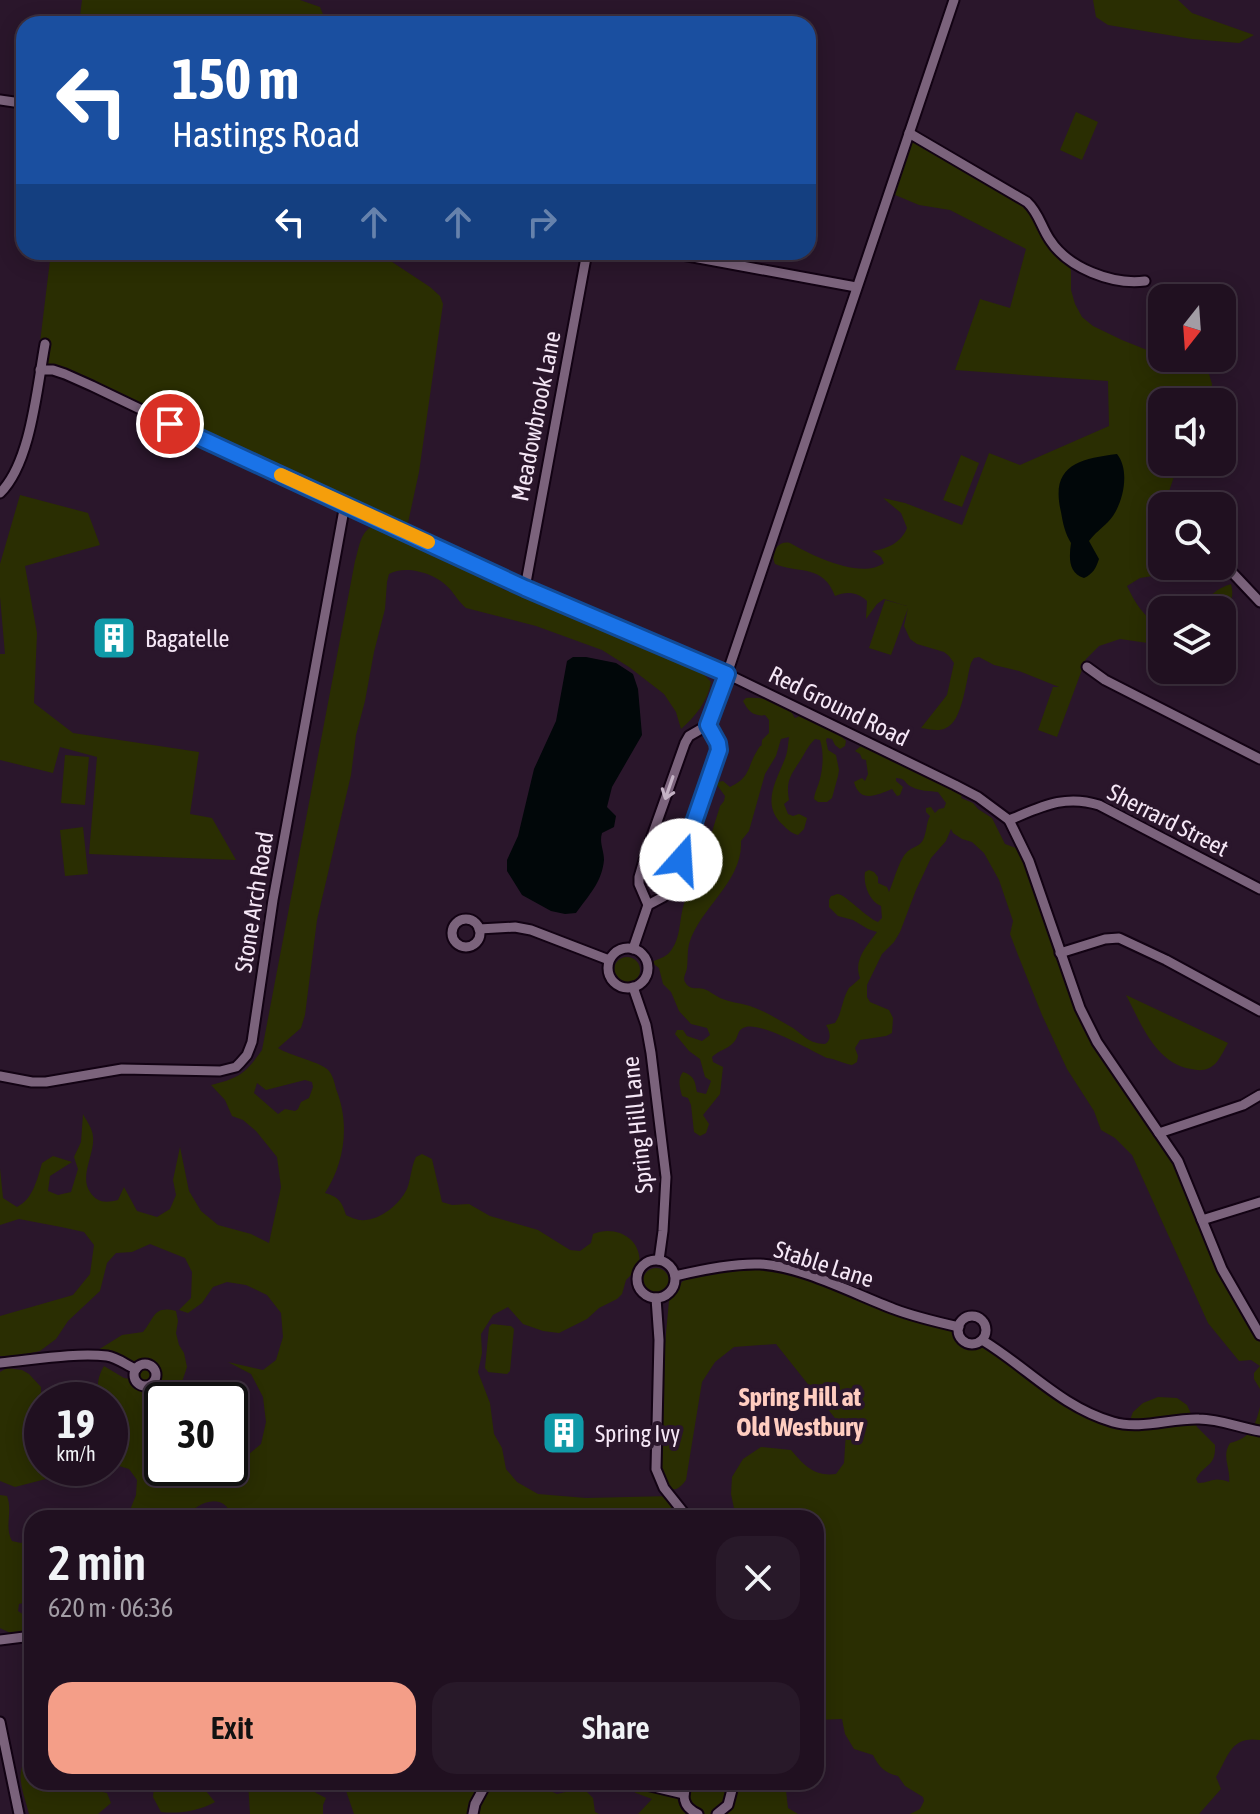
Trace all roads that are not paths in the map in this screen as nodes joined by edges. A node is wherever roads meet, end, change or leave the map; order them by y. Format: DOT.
graph roads {
  1 [pos="954,0"];
  2 [pos="909,133"];
  3 [pos="586,260"];
  4 [pos="709,260"];
  5 [pos="1145,281"];
  6 [pos="856,287"];
  7 [pos="45,344"];
  8 [pos="40,370"];
  9 [pos="0,493"];
  10 [pos="345,504"];
  11 [pos="1236,577"];
  12 [pos="525,588"];
  13 [pos="1260,602"];
  14 [pos="1087,667"];
  15 [pos="727,674"];
  16 [pos="708,725"];
  17 [pos="1260,759"];
  18 [pos="1009,820"];
  19 [pos="1260,889"];
  20 [pos="648,905"];
  21 [pos="479,929"];
  22 [pos="633,949"];
  23 [pos="1060,953"];
  24 [pos="609,960"];
  25 [pos="633,987"];
  26 [pos="1260,1011"];
  27 [pos="0,1076"];
  28 [pos="1260,1095"];
  29 [pos="1159,1133"];
  30 [pos="1260,1202"];
  31 [pos="1202,1220"];
  32 [pos="659,1260"];
  33 [pos="675,1276"];
  34 [pos="656,1298"];
  35 [pos="959,1327"];
  36 [pos="1260,1335"];
  37 [pos="982,1340"];
  38 [pos="0,1363"];
  39 [pos="136,1369"];
  40 [pos="1260,1431"];
  41 [pos="682,1510"];
  42 [pos="24,1637"];
  43 [pos="0,1640"];
  44 [pos="0,1722"];
  45 [pos="483,1790"];
  46 [pos="667,1790"];
  47 [pos="685,1790"];
  48 [pos="732,1790"];
  49 [pos="684,1794"];
  50 [pos="691,1812"];
  51 [pos="19,1814"];
  52 [pos="473,1814"];
  53 [pos="717,1814"];
  1 -- 2 [label="street"];
  2 -- 5 [label="street"];
  2 -- 6 [label="street"];
  3 -- 12 [label="street, Meadowbrook Lane"];
  4 -- 6 [label="street"];
  6 -- 15 [label="street"];
  7 -- 8 [label="street"];
  8 -- 9 [label="street"];
  8 -- 10 [label="street, Red Ground Road"];
  10 -- 12 [label="street, Red Ground Road"];
  10 -- 27 [label="street, Stone Arch Road"];
  11 -- 13 [label="street"];
  12 -- 15 [label="street, Red Ground Road"];
  14 -- 17 [label="street"];
  15 -- 16 [label="street"];
  15 -- 18 [label="street, Red Ground Road"];
  16 -- 20 [label="street, one-way"];
  16 -- 20 [label="street"];
  18 -- 19 [label="street, Sherrard Street"];
  18 -- 23 [label="street, Red Ground Road"];
  20 -- 22 [label="street"];
  21 -- 24 [label="street"];
  22 -- 24 [label="street"];
  22 -- 25 [label="street"];
  23 -- 26 [label="street"];
  23 -- 29 [label="street, Red Ground Road"];
  24 -- 25 [label="street"];
  25 -- 32 [label="street, Spring Hill Lane"];
  28 -- 29 [label="street"];
  29 -- 31 [label="street, Red Ground Road"];
  30 -- 31 [label="street"];
  31 -- 36 [label="street, Red Ground Road"];
  32 -- 33 [label="street"];
  32 -- 34 [label="street"];
  33 -- 34 [label="street"];
  33 -- 35 [label="street, Stable Lane"];
  34 -- 41 [label="street"];
  35 -- 37 [label="street, Stable Lane"];
  35 -- 37 [label="street, Stable Lane"];
  37 -- 40 [label="street, Stable Lane"];
  38 -- 39 [label="street"];
  42 -- 43 [label="street"];
  44 -- 51 [label="street"];
  45 -- 52 [label="street"];
  46 -- 49 [label="street"];
  47 -- 49 [label="street"];
  48 -- 53 [label="street"];
  49 -- 50 [label="street"];
}
